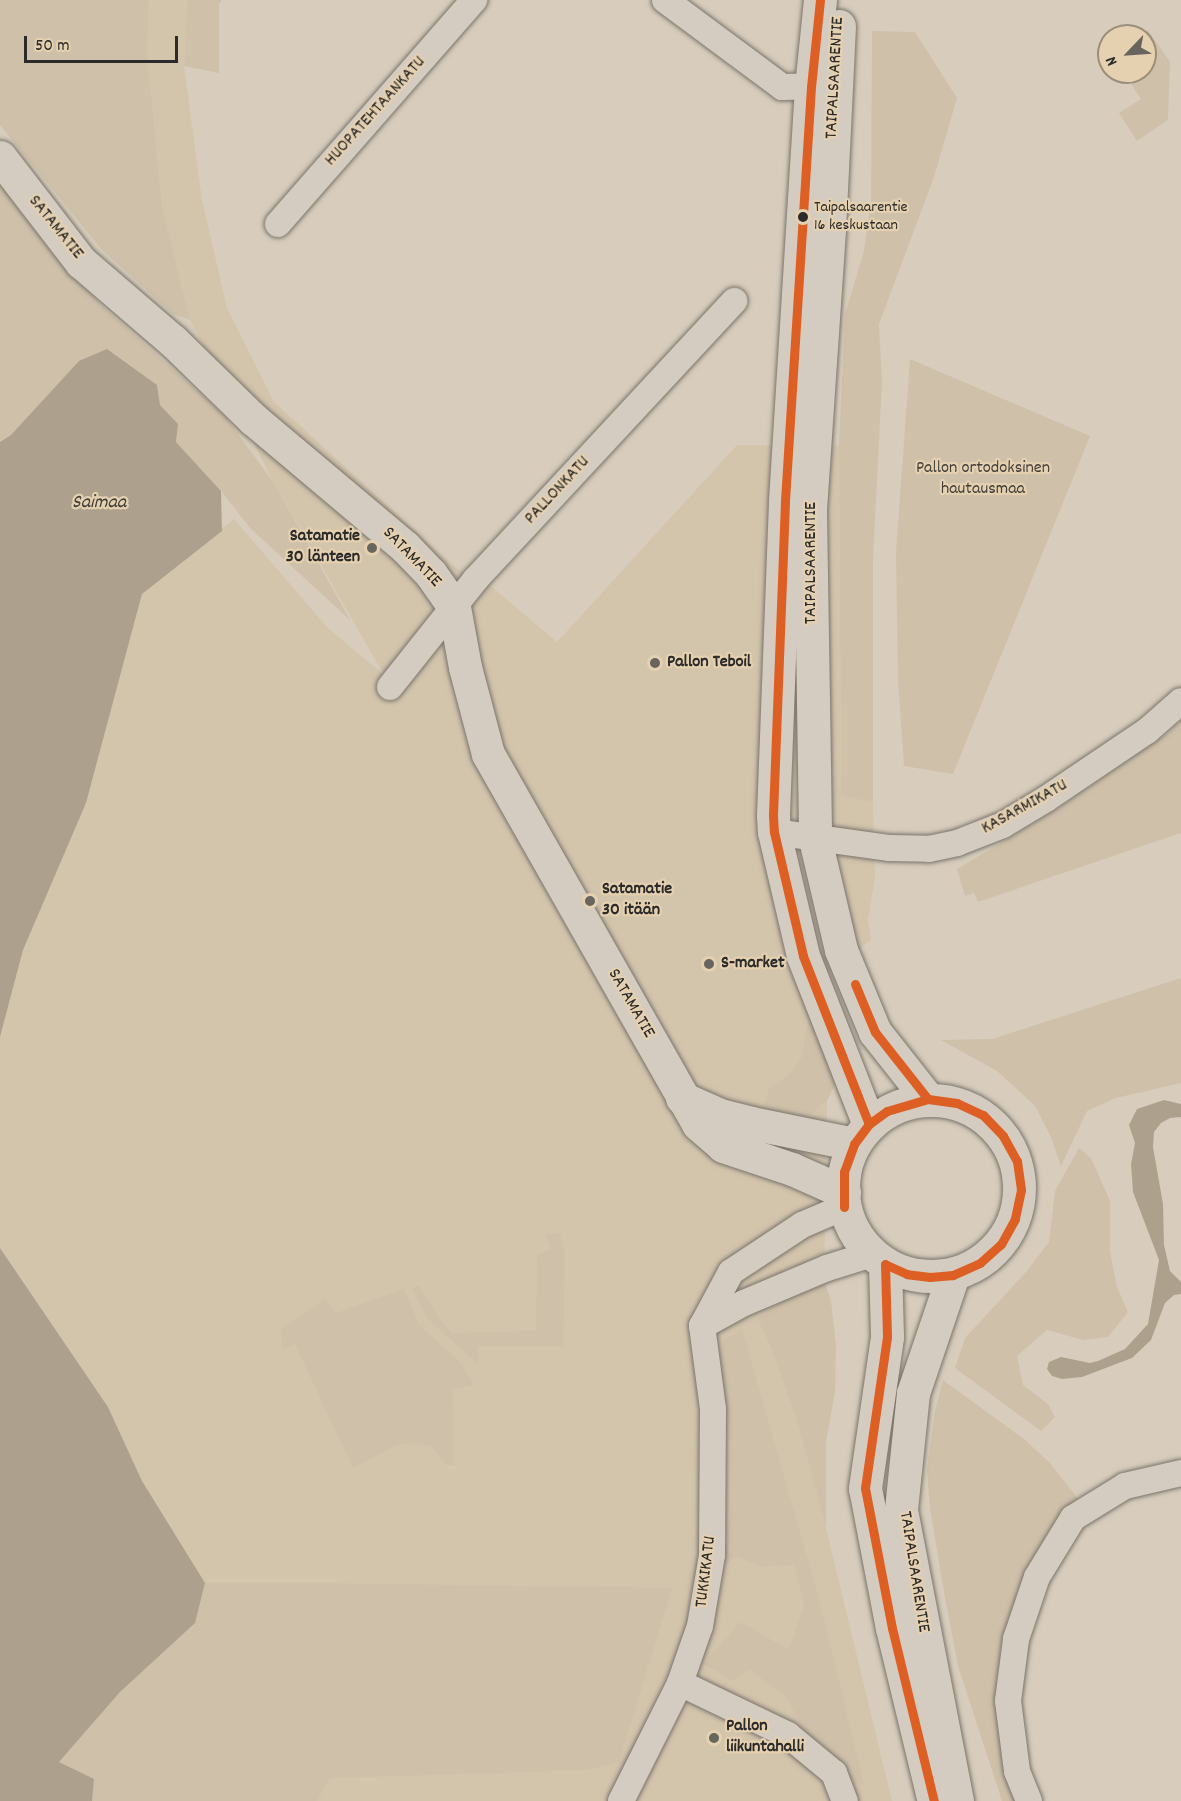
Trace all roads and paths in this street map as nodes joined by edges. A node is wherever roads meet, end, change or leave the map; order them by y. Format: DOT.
graph roads {
  1 [pos="474,0"];
  2 [pos="665,0"];
  3 [pos="820,0"];
  4 [pos="841,0"];
  5 [pos="823,86"];
  6 [pos="0,157"];
  7 [pos="278,224"];
  8 [pos="734,301"];
  9 [pos="454,606"];
  10 [pos="390,687"];
  11 [pos="1181,701"];
  12 [pos="774,832"];
  13 [pos="815,839"];
  14 [pos="682,1098"];
  15 [pos="928,1099"];
  16 [pos="862,1134"];
  17 [pos="844,1199"];
  18 [pos="879,1259"];
  19 [pos="953,1275"];
  20 [pos="702,1326"];
  21 [pos="1181,1473"];
  22 [pos="680,1683"];
  23 [pos="938,1709"];
  24 [pos="621,1801"];
  25 [pos="845,1801"];
  26 [pos="934,1801"];
  27 [pos="957,1801"];
  28 [pos="976,1801"];
  29 [pos="1029,1801"];
  1 -- 7 [label="street, HUOPATEHTAANKATU"];
  2 -- 5 [label="street"];
  3 -- 5 [label="main road, TAIPALSAARENTIE"];
  4 -- 5 [label="main road, TAIPALSAARENTIE"];
  5 -- 12 [label="main road, TAIPALSAARENTIE"];
  5 -- 13 [label="main road, TAIPALSAARENTIE"];
  6 -- 9 [label="main road, SATAMATIE"];
  8 -- 9 [label="street, PALLONKATU"];
  9 -- 10 [label="street, PALLONKATU"];
  9 -- 14 [label="main road, SATAMATIE"];
  11 -- 13 [label="street, KASARMIKATU"];
  12 -- 13 [label="street, KASARMIKATU"];
  12 -- 16 [label="main road, TAIPALSAARENTIE"];
  13 -- 15 [label="main road, TAIPALSAARENTIE"];
  14 -- 16 [label="main road"];
  14 -- 17 [label="main road, SATAMATIE"];
  15 -- 16 [label="main road"];
  15 -- 19 [label="main road"];
  16 -- 17 [label="main road"];
  17 -- 18 [label="main road"];
  17 -- 20 [label="street"];
  18 -- 19 [label="main road"];
  18 -- 20 [label="street"];
  18 -- 26 [label="main road, TAIPALSAARENTIE"];
  19 -- 23 [label="main road, TAIPALSAARENTIE"];
  20 -- 22 [label="street, TUKKIKATU"];
  21 -- 29 [label="street"];
  22 -- 24 [label="street, TUKKIKATU"];
  22 -- 25 [label="street"];
  23 -- 27 [label="main road, TAIPALSAARENTIE"];
  23 -- 28 [label="main road"];
}
